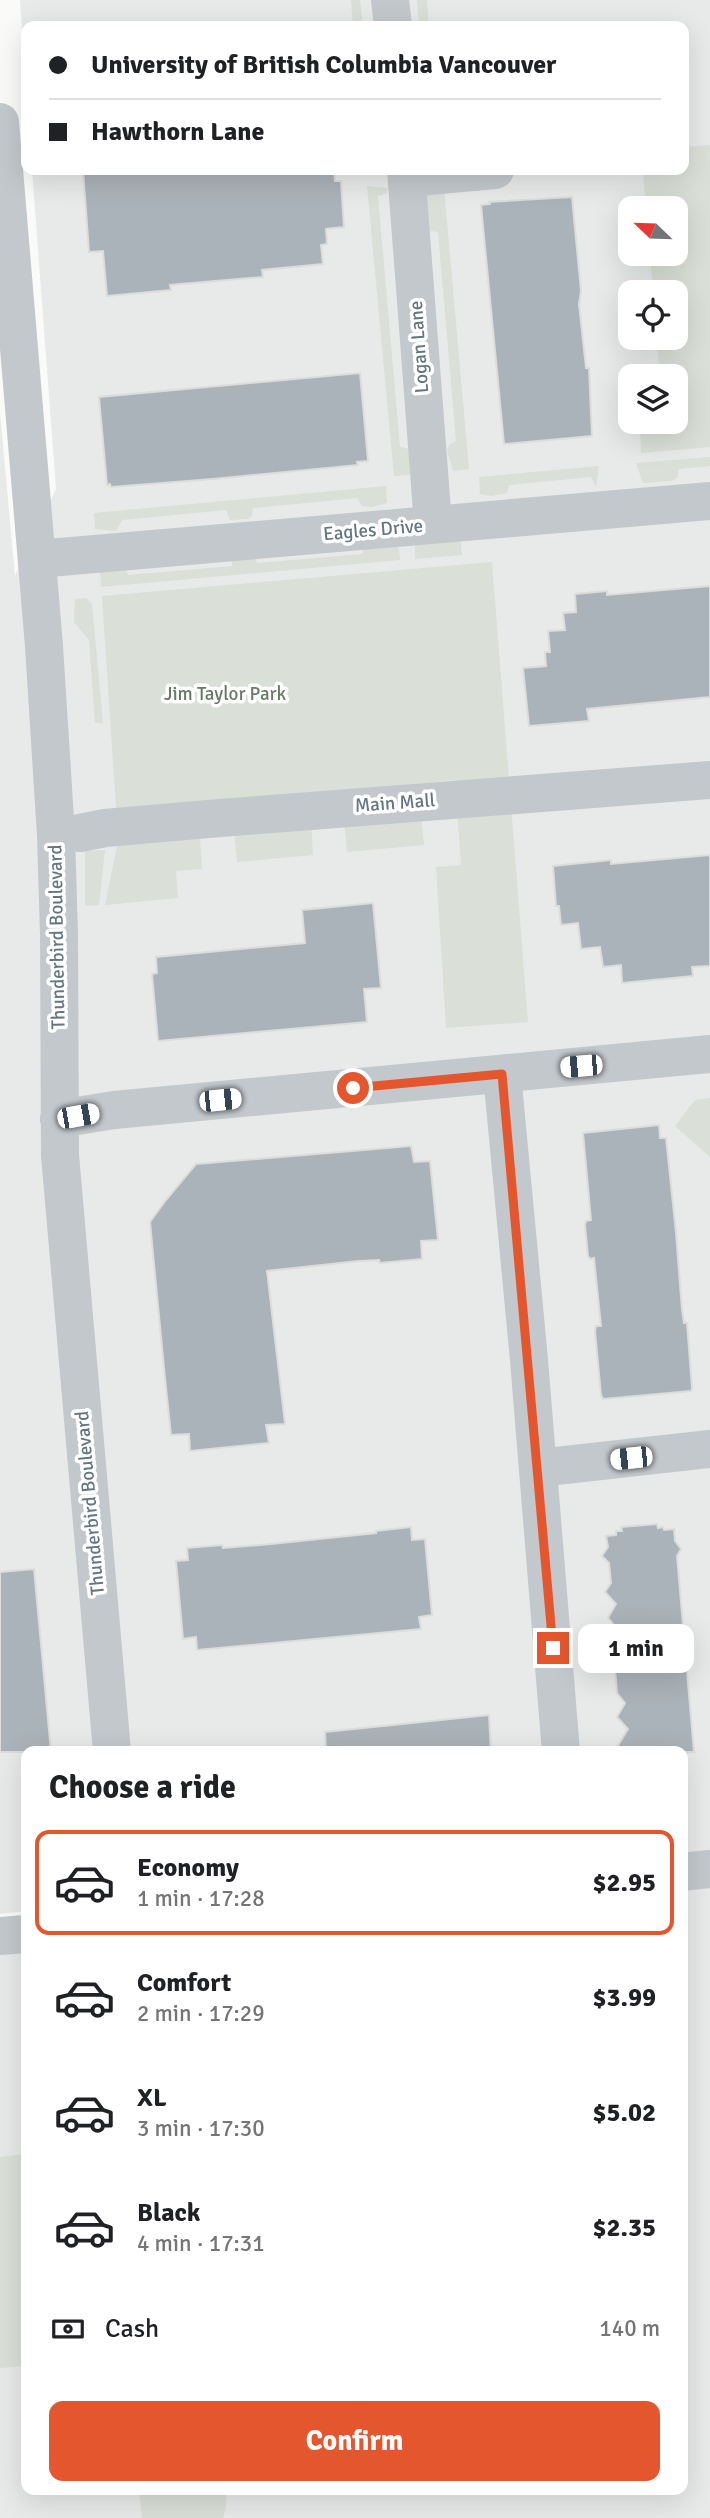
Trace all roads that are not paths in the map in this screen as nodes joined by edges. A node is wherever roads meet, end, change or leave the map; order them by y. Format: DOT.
graph roads {
  1 [pos="390,0"];
  2 [pos="392,21"];
  3 [pos="0,122"];
  4 [pos="406,175"];
  5 [pos="710,500"];
  6 [pos="433,524"];
  7 [pos="37,559"];
  8 [pos="710,780"];
  9 [pos="80,833"];
  10 [pos="710,1054"];
  11 [pos="502,1074"];
  12 [pos="59,1119"];
  13 [pos="710,1449"];
  14 [pos="538,1468"];
  15 [pos="112,1746"];
  16 [pos="561,1746"];
  17 [pos="710,1870"];
  18 [pos="688,1872"];
  19 [pos="21,1934"];
  20 [pos="0,1936"];
  1 -- 2 [label="street"];
  3 -- 7 [label="street, Thunderbird Boulevard"];
  4 -- 6 [label="street, Logan Lane"];
  5 -- 6 [label="street, Eagles Drive"];
  6 -- 7 [label="street, Eagles Drive"];
  7 -- 12 [label="street, Thunderbird Boulevard"];
  8 -- 9 [label="street, Main Mall"];
  10 -- 11 [label="street"];
  11 -- 12 [label="street"];
  11 -- 14 [label="street"];
  12 -- 15 [label="street, Thunderbird Boulevard"];
  13 -- 14 [label="street"];
  14 -- 16 [label="street"];
  17 -- 18 [label="street"];
  19 -- 20 [label="street"];
}
